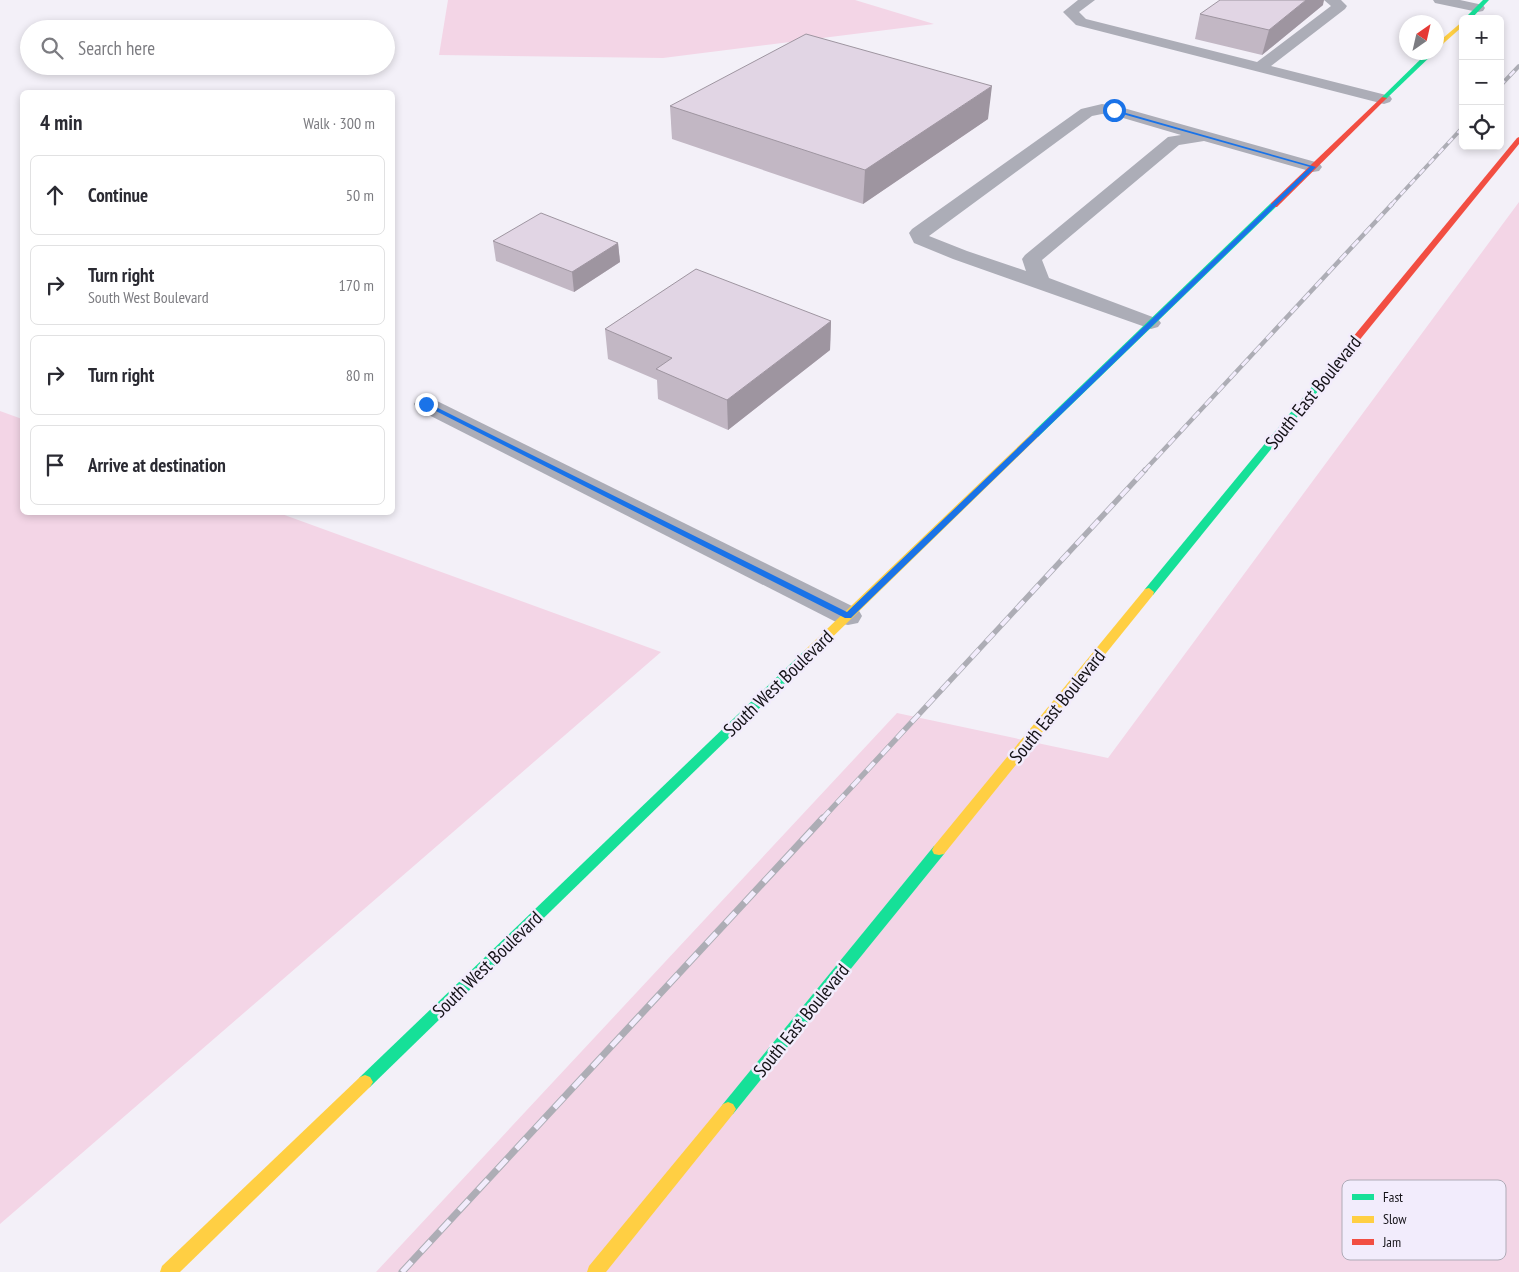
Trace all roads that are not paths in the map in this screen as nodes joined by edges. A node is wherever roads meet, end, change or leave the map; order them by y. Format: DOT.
graph roads {
  1 [pos="1088,0"];
  2 [pos="1331,0"];
  3 [pos="1440,0"];
  4 [pos="1482,4"];
  5 [pos="1471,15"];
  6 [pos="1459,27"];
  7 [pos="1444,41"];
  8 [pos="1424,60"];
  9 [pos="1260,67"];
  10 [pos="1384,99"];
  11 [pos="1204,136"];
  12 [pos="1519,139"];
  13 [pos="1313,167"];
  14 [pos="1040,282"];
  15 [pos="1151,323"];
  16 [pos="426,404"];
  17 [pos="848,616"];
  18 [pos="168,1272"];
  19 [pos="595,1272"];
  1 -- 9 [label="street"];
  2 -- 9 [label="street"];
  3 -- 4 [label="street"];
  4 -- 5 [label="main road"];
  6 -- 7 [label="main road"];
  8 -- 10 [label="main road, South West Boulevard"];
  9 -- 10 [label="street"];
  10 -- 13 [label="main road, South West Boulevard"];
  11 -- 13 [label="street"];
  11 -- 14 [label="street"];
  11 -- 14 [label="street"];
  12 -- 19 [label="main road, South East Boulevard"];
  13 -- 15 [label="main road, South West Boulevard"];
  14 -- 15 [label="street"];
  15 -- 17 [label="main road, South West Boulevard"];
  16 -- 17 [label="street"];
  17 -- 18 [label="main road, South West Boulevard"];
}
